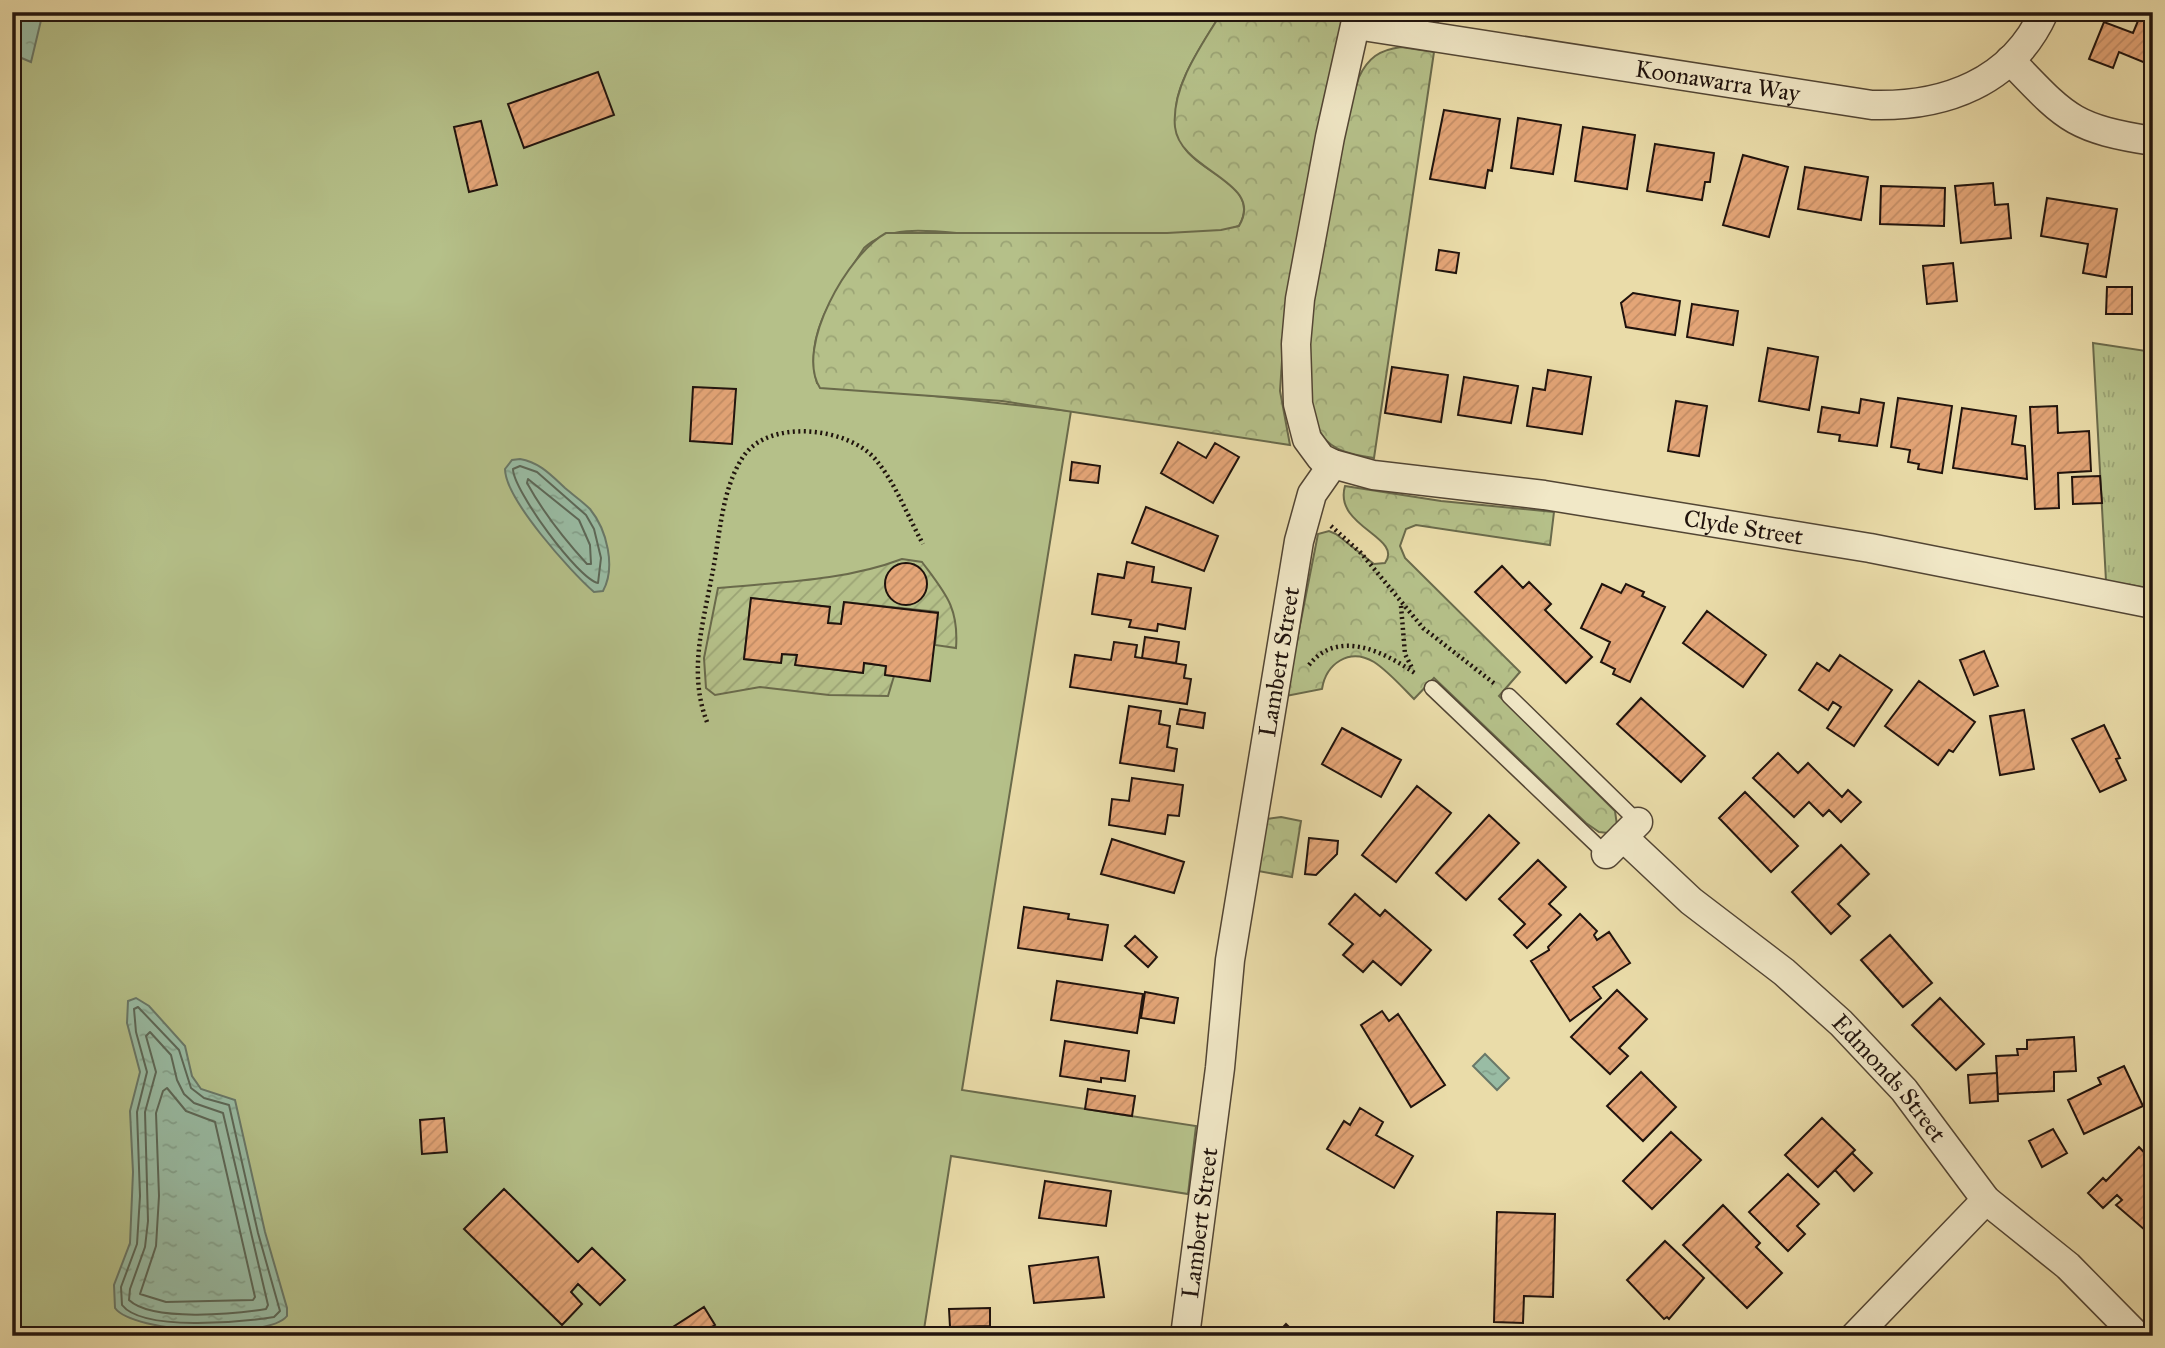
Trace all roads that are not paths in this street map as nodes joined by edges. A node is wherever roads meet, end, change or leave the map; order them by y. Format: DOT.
graph roads {
  1 [pos="2044,12"];
  2 [pos="1357,19"];
  3 [pos="2010,60"];
  4 [pos="2153,141"];
  5 [pos="1333,464"];
  6 [pos="2153,604"];
  7 [pos="1432,688"];
  8 [pos="1509,696"];
  9 [pos="1622,838"];
  10 [pos="1986,1200"];
  11 [pos="1185,1336"];
  12 [pos="1855,1336"];
  13 [pos="2137,1336"];
  1 -- 3 [label="street, Koonawarra Way"];
  2 -- 3 [label="street, Koonawarra Way"];
  2 -- 5 [label="street"];
  3 -- 4 [label="street"];
  5 -- 6 [label="street, Clyde Street"];
  5 -- 11 [label="street, Lambert Street"];
  7 -- 9 [label="lane, Edmonds Street"];
  8 -- 9 [label="lane, Edmonds Street"];
  9 -- 10 [label="street, Edmonds Street"];
  10 -- 12 [label="street"];
  10 -- 13 [label="street, Edmonds Street"];
}
